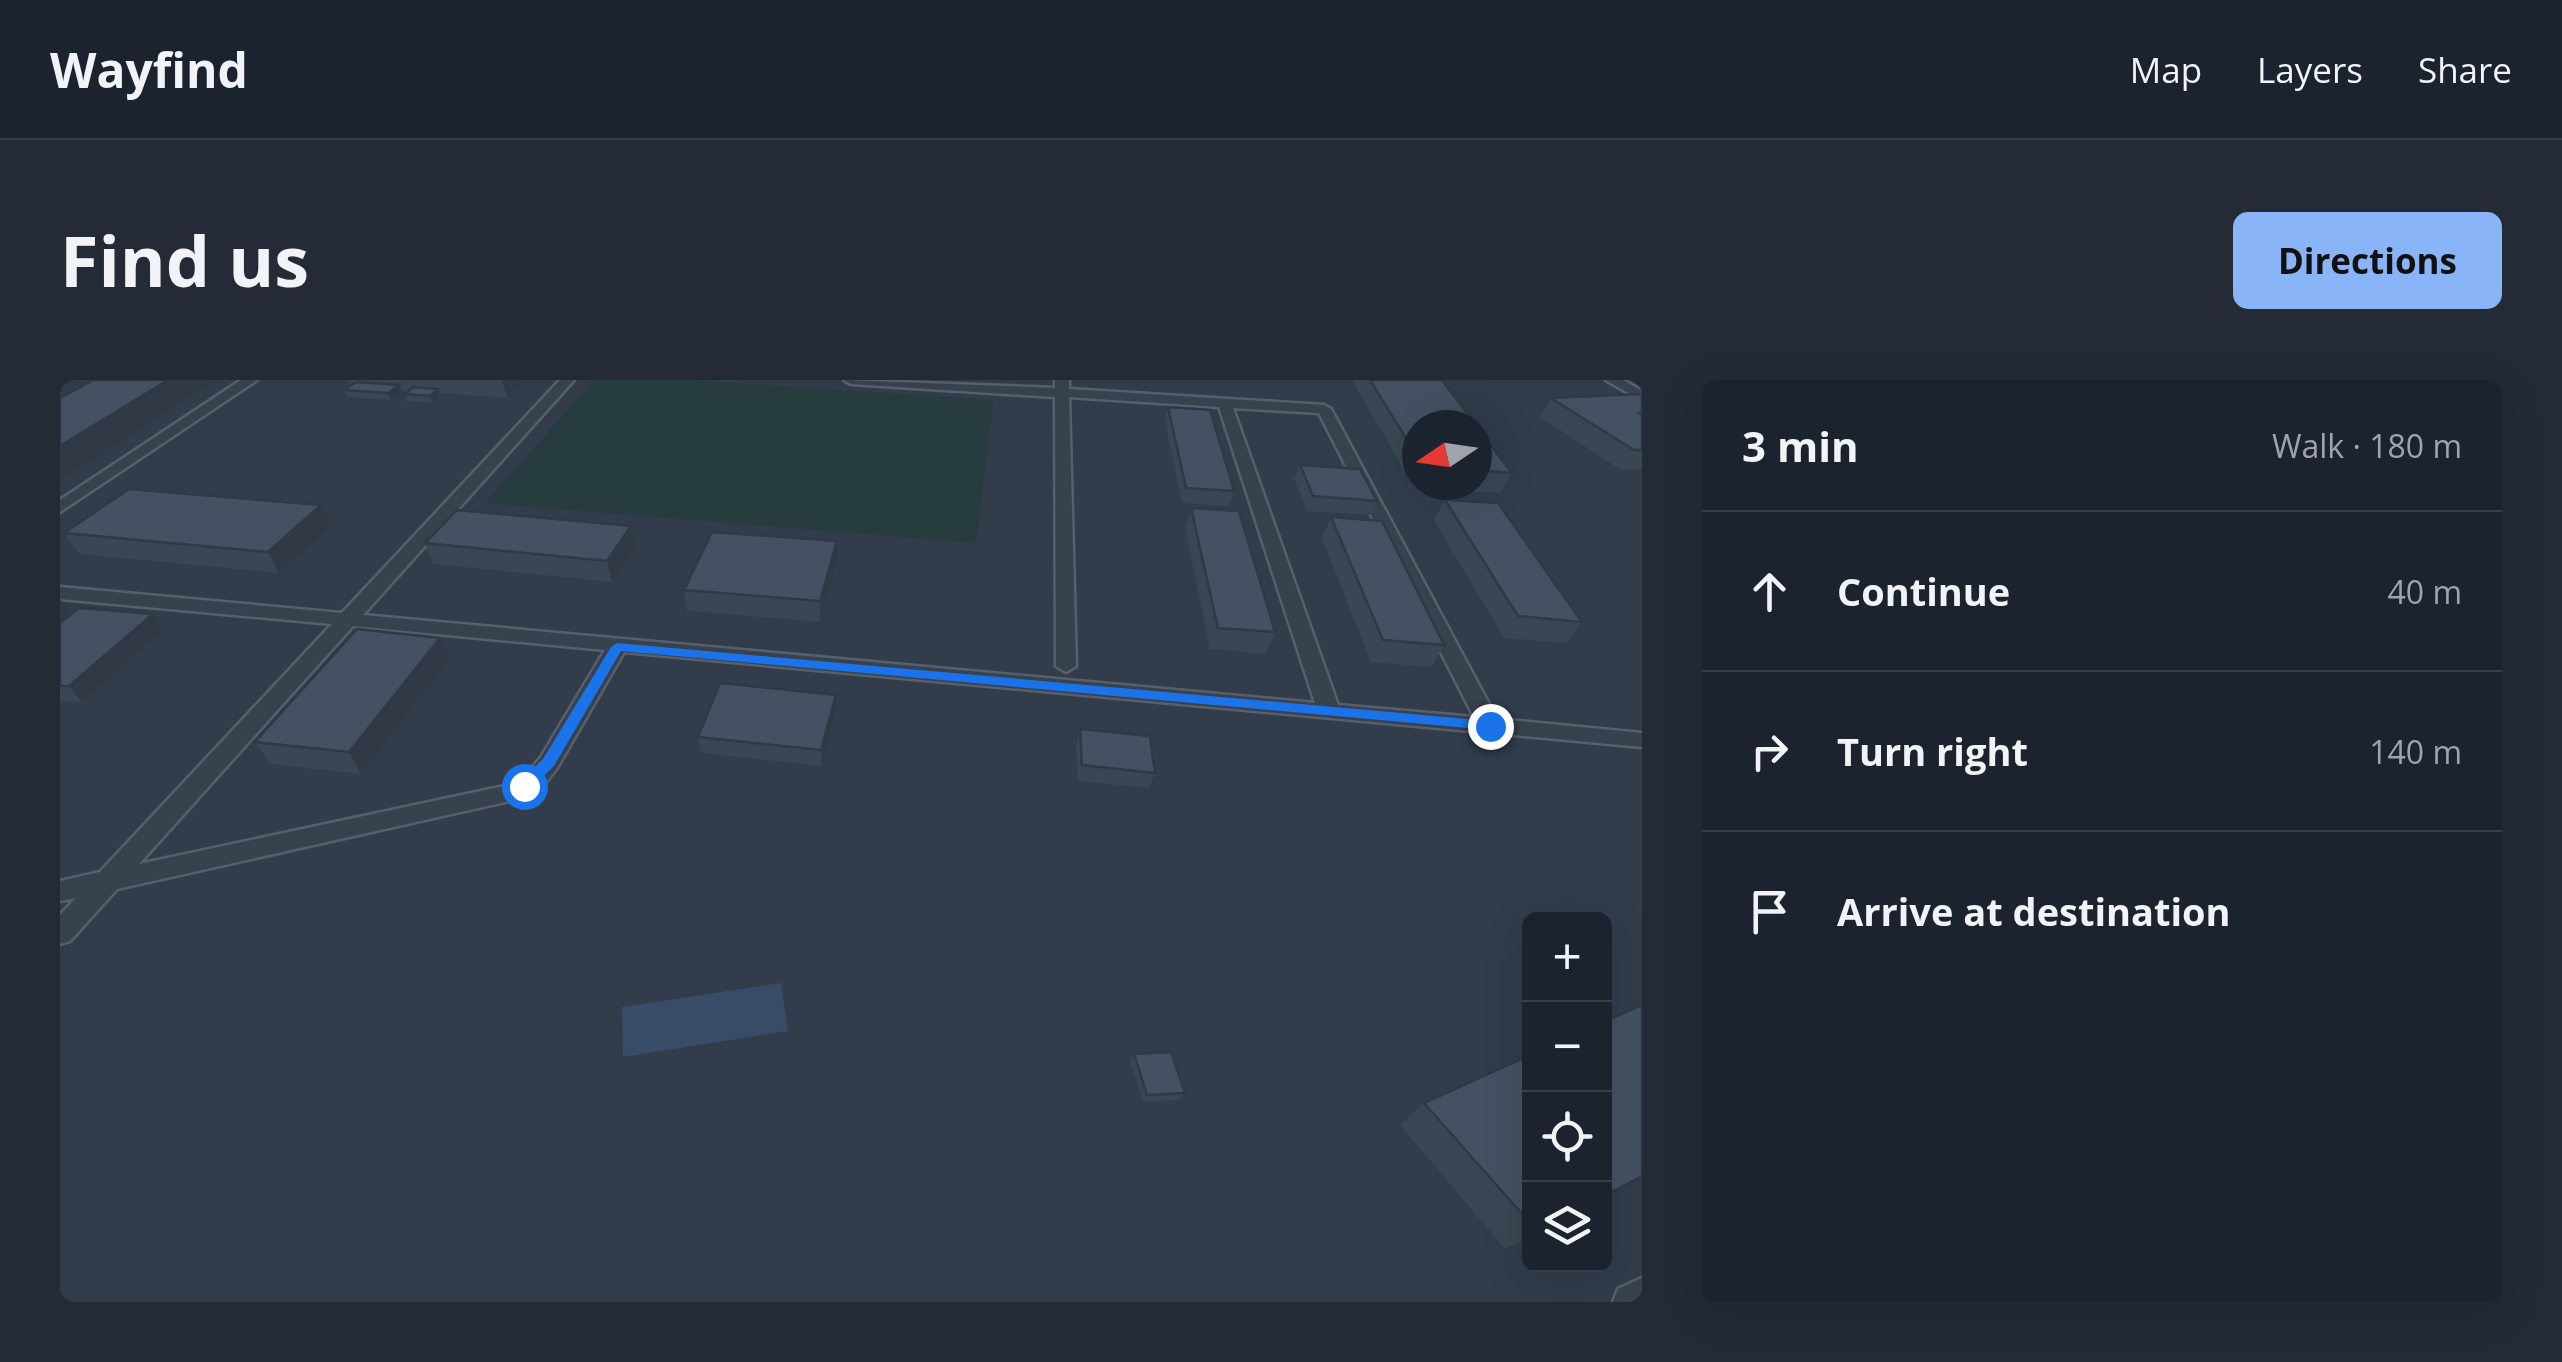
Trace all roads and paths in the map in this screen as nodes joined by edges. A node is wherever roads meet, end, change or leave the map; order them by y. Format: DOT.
graph roads {
  1 [pos="250,380"];
  2 [pos="567,380"];
  3 [pos="850,380"];
  4 [pos="1613,380"];
  5 [pos="1062,386"];
  6 [pos="1642,397"];
  7 [pos="1224,402"];
  8 [pos="60,507"];
  9 [pos="60,593"];
  10 [pos="348,620"];
  11 [pos="617,647"];
  12 [pos="1066,666"];
  13 [pos="1330,711"];
  14 [pos="1490,726"];
  15 [pos="1642,740"];
  16 [pos="109,880"];
  17 [pos="60,891"];
  18 [pos="60,933"];
  19 [pos="1642,1296"];
  20 [pos="1631,1302"];
  1 -- 8 [label="lane"];
  2 -- 10 [label="lane"];
  3 -- 5 [label="lane"];
  4 -- 6 [label="lane"];
  5 -- 7 [label="lane"];
  5 -- 12 [label="lane"];
  7 -- 13 [label="lane"];
  7 -- 14 [label="lane"];
  9 -- 10 [label="lane"];
  10 -- 11 [label="lane"];
  10 -- 16 [label="lane"];
  11 -- 13 [label="lane"];
  11 -- 16 [label="lane"];
  13 -- 14 [label="lane"];
  14 -- 15 [label="lane"];
  16 -- 17 [label="lane"];
  16 -- 18 [label="lane"];
  19 -- 20 [label="lane"];
}
